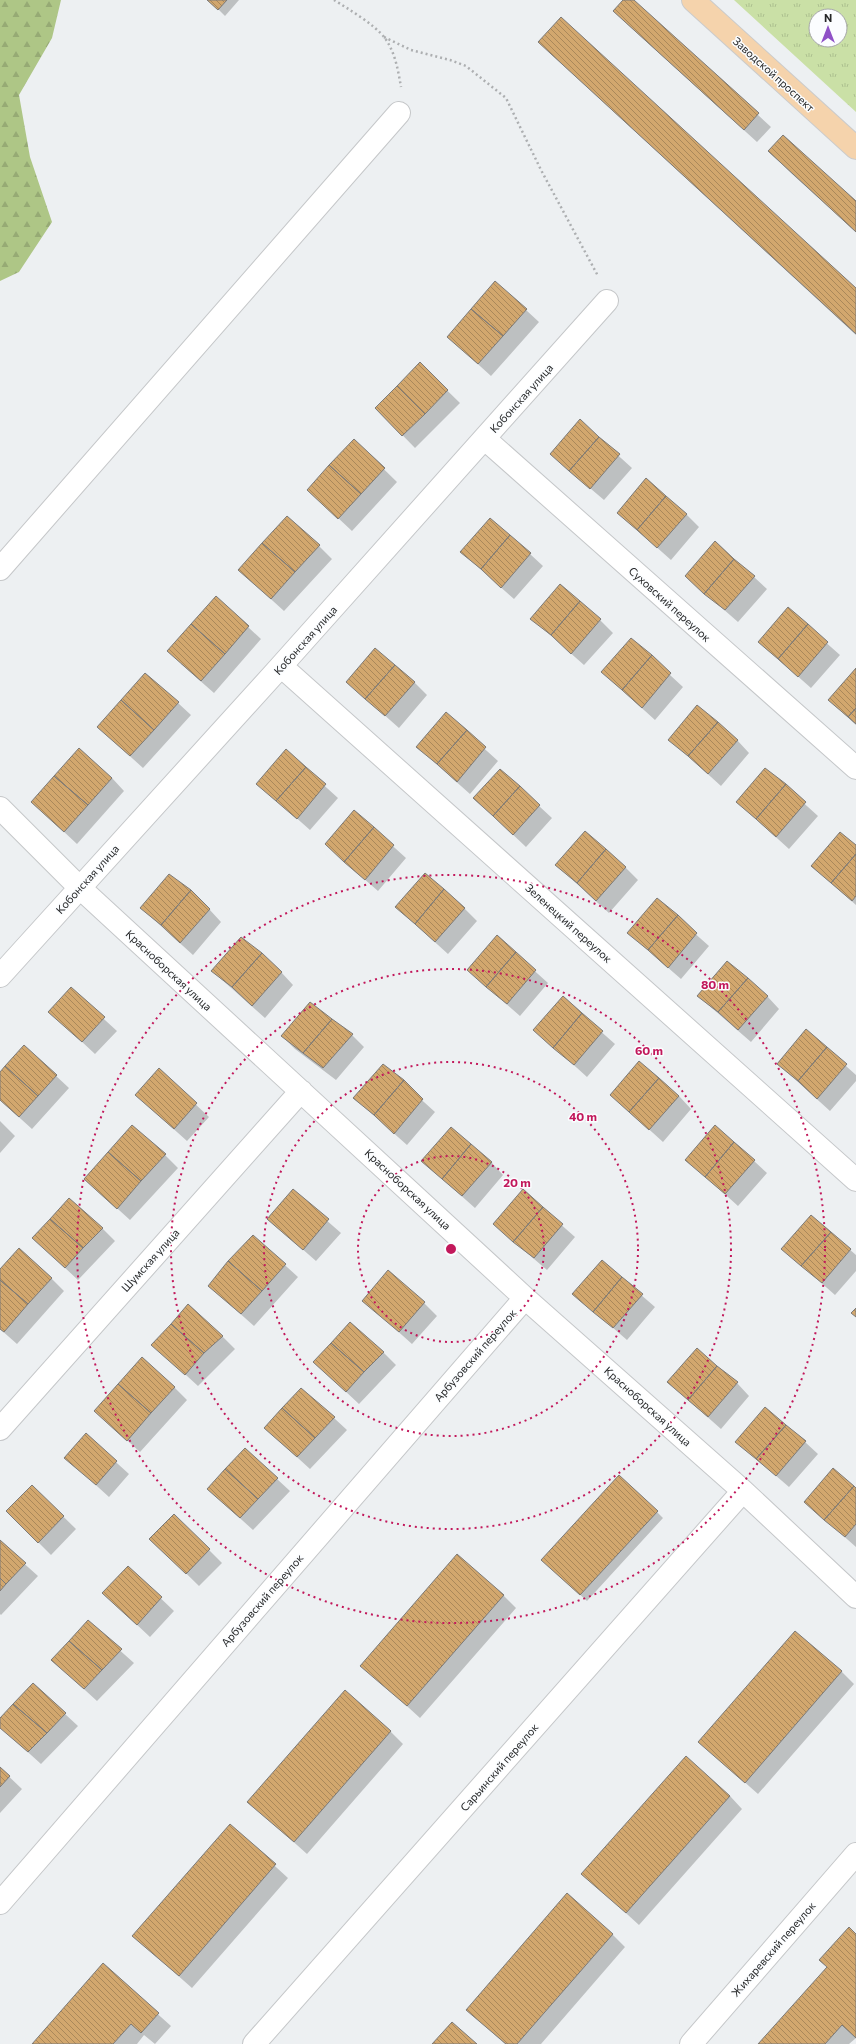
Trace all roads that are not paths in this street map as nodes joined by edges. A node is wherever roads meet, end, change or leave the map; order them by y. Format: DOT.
graph roads {
  1 [pos="693,0"];
  2 [pos="399,113"];
  3 [pos="856,148"];
  4 [pos="607,301"];
  5 [pos="485,439"];
  6 [pos="0,569"];
  7 [pos="281,666"];
  8 [pos="856,768"];
  9 [pos="0,808"];
  10 [pos="79,887"];
  11 [pos="0,976"];
  12 [pos="301,1091"];
  13 [pos="856,1180"];
  14 [pos="525,1298"];
  15 [pos="0,1429"];
  16 [pos="743,1491"];
  17 [pos="856,1597"];
  18 [pos="856,1854"];
  19 [pos="0,1902"];
  20 [pos="254,2044"];
  21 [pos="691,2044"];
  1 -- 3 [label="main road, Заводской проспект"];
  2 -- 6 [label="street"];
  4 -- 5 [label="street, Кобонская улица"];
  5 -- 7 [label="street, Кобонская улица"];
  5 -- 8 [label="street, Суховский переулок"];
  7 -- 10 [label="street, Кобонская улица"];
  7 -- 13 [label="street, Зеленецкий переулок"];
  9 -- 10 [label="street, Красноборская улица"];
  10 -- 11 [label="street, Кобонская улица"];
  10 -- 12 [label="street, Красноборская улица"];
  12 -- 14 [label="street, Красноборская улица"];
  12 -- 15 [label="street, Шумская улица"];
  14 -- 16 [label="street, Красноборская улица"];
  14 -- 19 [label="street, Арбузовский переулок"];
  16 -- 17 [label="street, Красноборская улица"];
  16 -- 20 [label="street, Сарьинский переулок"];
  18 -- 21 [label="street, Жихаревский переулок"];
}
